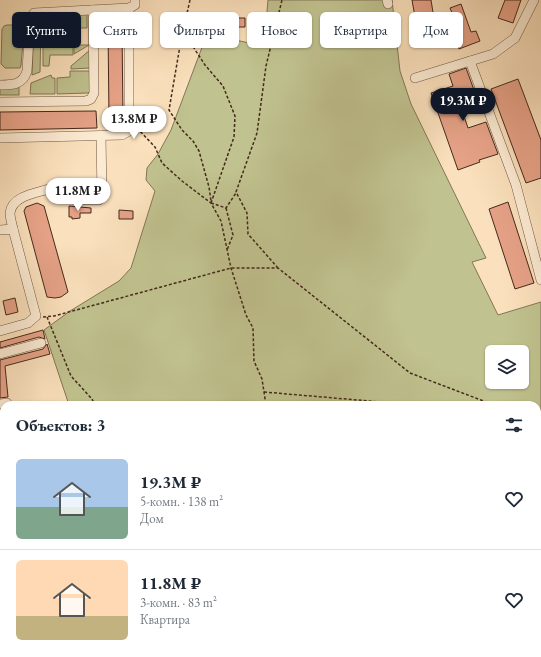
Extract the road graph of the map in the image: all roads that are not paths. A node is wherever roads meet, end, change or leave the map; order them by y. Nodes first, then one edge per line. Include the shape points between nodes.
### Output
1 (135, 0) edge
2 (534, 0) edge
3 (129, 8) junction
4 (93, 10) junction
5 (470, 61) junction
6 (415, 78) dead end
7 (0, 85) edge
8 (0, 102) edge
9 (101, 136) junction
10 (0, 138) edge
11 (52, 188) dead end
12 (75, 200) dead end
13 (13, 229) junction
14 (0, 230) edge
15 (541, 280) edge
16 (0, 331) edge
17 (41, 343) dead end
18 (0, 354) edge

1 - 3 street via 135,5
2 - 5 street via 515,38 493,54
3 - 4 street
3 - 9 street via 129,131 122,135
4 - 7 street via 41,12 32,15 25,77 16,84
4 - 8 street via 94,93 91,99
5 - 6 street
5 - 15 street via 516,185
9 - 10 street
9 - 12 street via 102,196 99,200
11 - 13 street via 20,198 12,204 10,214
13 - 14 street
13 - 16 street via 36,316 28,323
17 - 18 street

